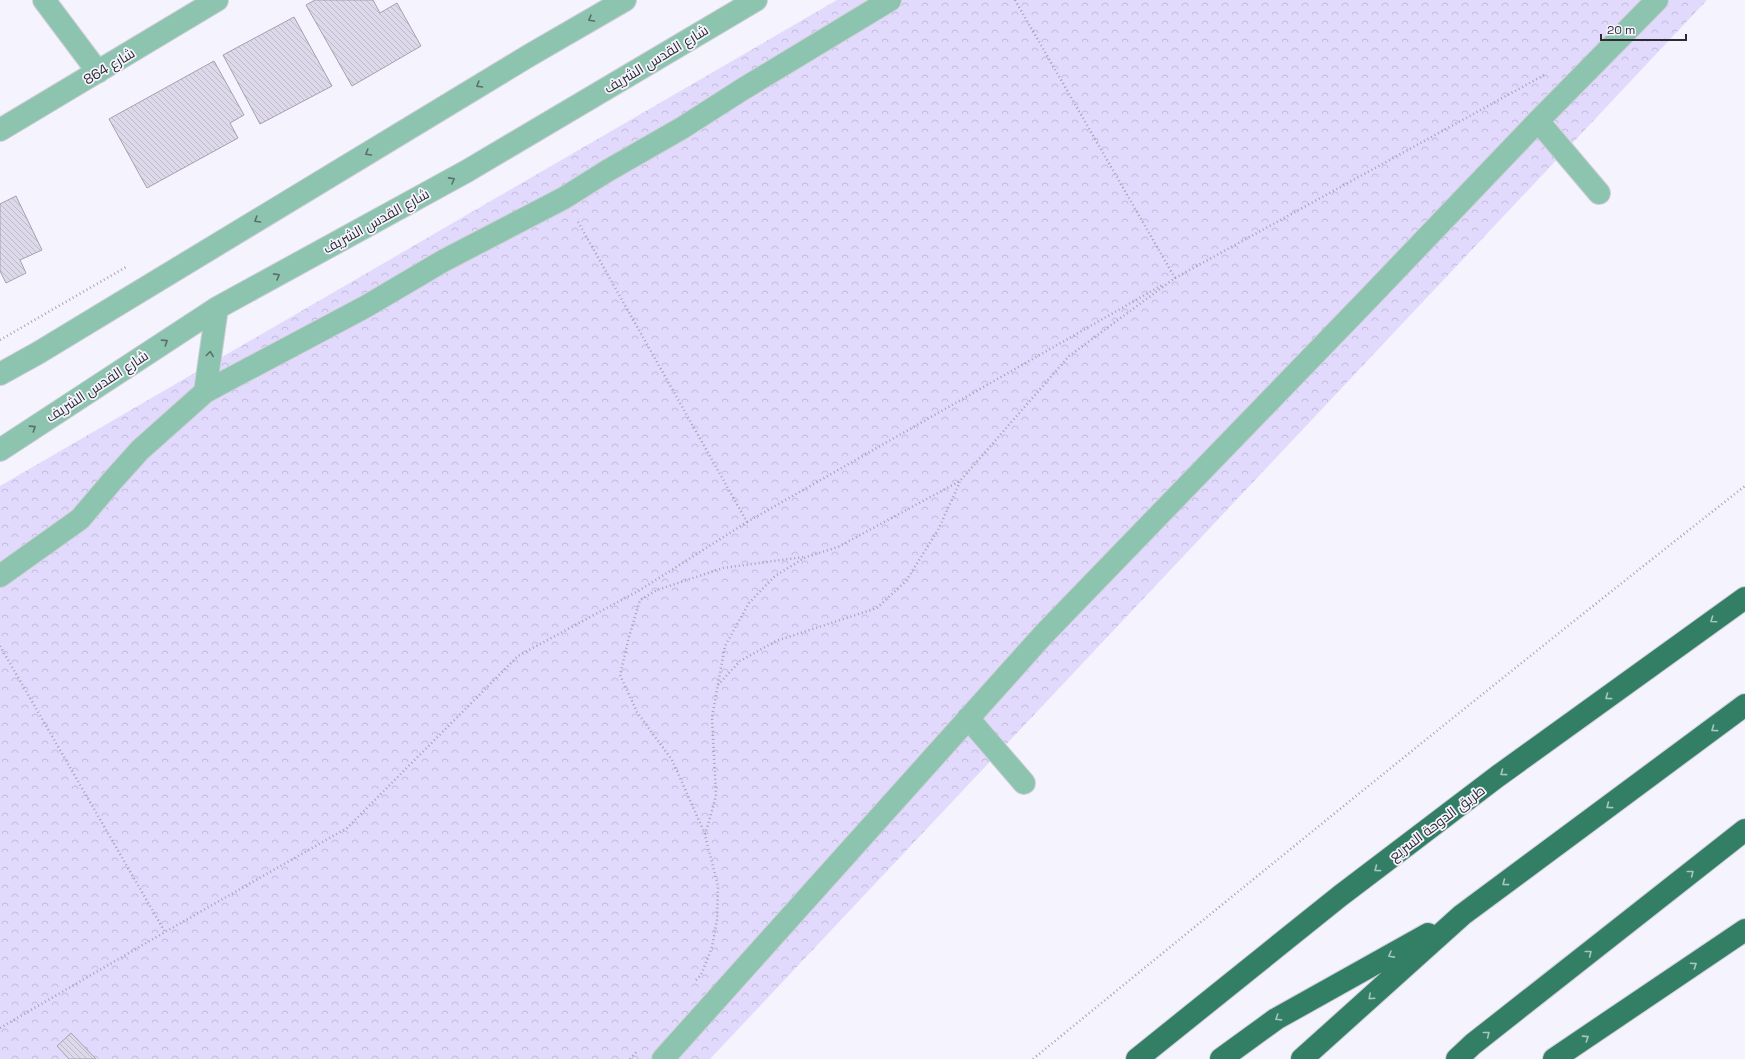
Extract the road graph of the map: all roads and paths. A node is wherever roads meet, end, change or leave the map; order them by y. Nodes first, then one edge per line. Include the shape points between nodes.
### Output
1 (44, 0) edge
2 (217, 0) edge
3 (625, 0) edge
4 (756, 0) edge
5 (890, 0) edge
6 (1015, 0) edge
7 (1657, 0) edge
8 (98, 72) junction
9 (1548, 73) dead end
10 (1538, 121) junction
11 (0, 130) edge
12 (1599, 193) dead end
13 (564, 198) junction
14 (1175, 278) junction
15 (217, 308) junction
16 (0, 374) edge
17 (205, 392) junction
18 (0, 450) edge
19 (960, 481) junction
20 (1745, 486) edge
21 (747, 522) junction
22 (806, 557) junction
23 (0, 576) edge
24 (1745, 598) edge
25 (0, 646) edge
26 (718, 685) junction
27 (1745, 706) edge
28 (968, 718) junction
29 (1024, 783) dead end
30 (1745, 830) edge
31 (705, 835) junction
32 (1462, 915) junction
33 (1745, 930) edge
34 (165, 932) junction
35 (696, 981) dead end
36 (0, 1028) edge
37 (640, 1047) dead end
38 (1144, 1053) edge
39 (630, 1059) edge
40 (663, 1059) edge
41 (1033, 1059) edge
42 (1126, 1059) edge
43 (1221, 1059) edge
44 (1302, 1059) edge
45 (1457, 1059) edge
46 (1554, 1059) edge

1 - 8 street
2 - 8 street, شارع 864
3 -> 16 street
15 -> 4 street, شارع القدس الشريف via 467,171
5 - 13 street
6 - 14 path
7 - 10 street
8 - 11 street, شارع 864
9 - 14 path
10 - 12 street
10 - 28 street via 1044,634
13 - 17 street
13 - 21 path
14 - 19 path via 1069,356
14 - 21 path
17 -> 15 street
18 -> 15 street, شارع القدس الشريف
17 - 23 street via 140,450 80,519
19 - 22 path via 838,547
19 - 26 path via 938,530 906,581 878,608 776,641 740,661
20 - 41 path via 1602,598
21 - 34 path via 640,590 518,656 347,828
22 - 26 path via 776,576 749,603 725,646
22 - 31 path via 723,568 657,590 640,600 620,675 637,712 672,760
24 -> 38 highway, طريق الدوحة السريع via 1498,776 1340,896
25 - 34 path
26 - 31 path via 712,717 716,796
27 -> 32 highway
28 - 29 street
28 - 40 street
45 -> 30 highway
31 - 35 path via 718,886 717,920 712,947
32 -> 43 highway via 1276,1019
32 -> 44 highway
46 -> 33 highway
34 - 36 path
37 - 39 path
38 - 42 highway, طريق الدوحة السريع

